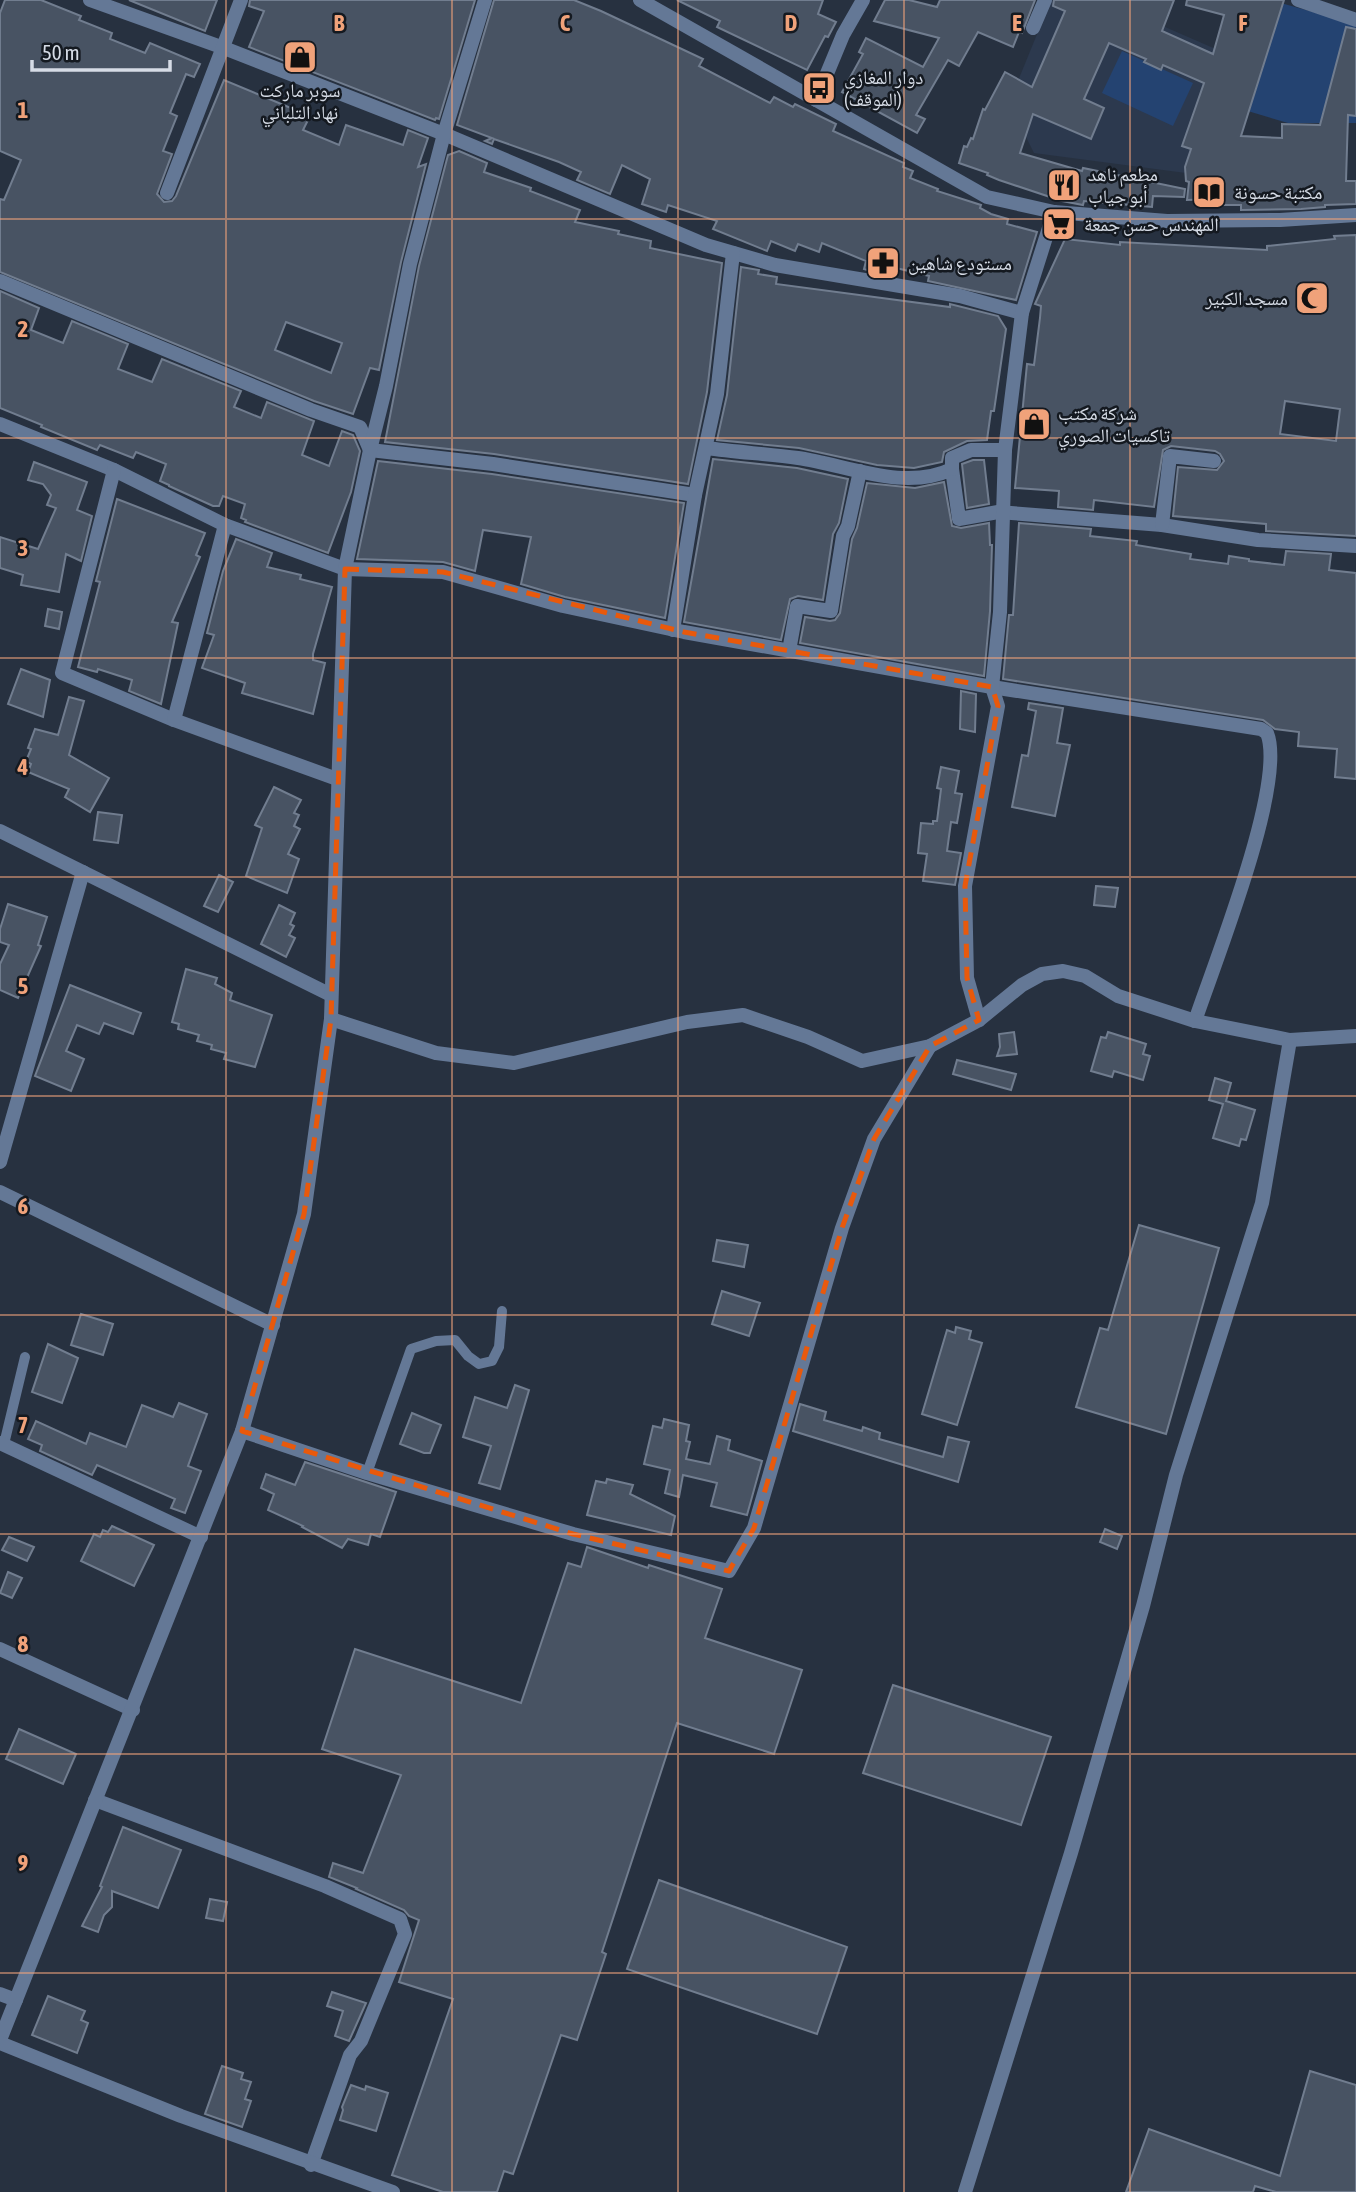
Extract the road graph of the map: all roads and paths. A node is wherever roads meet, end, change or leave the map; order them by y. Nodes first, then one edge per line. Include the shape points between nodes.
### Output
1 (90, 0) edge
2 (242, 0) edge
3 (485, 0) edge
4 (640, 0) edge
5 (863, 0) edge
6 (1045, 0) edge
7 (1298, 0) edge
8 (1356, 20) edge
9 (1032, 29) dead end
10 (224, 48) junction
11 (816, 100) junction
12 (444, 134) junction
13 (167, 193) dead end
14 (1054, 212) junction
15 (1356, 215) edge
16 (733, 253) junction
17 (0, 281) edge
18 (1022, 313) junction
19 (0, 424) edge
20 (706, 448) junction
21 (370, 450) junction
22 (1006, 450) junction
23 (1214, 461) dead end
24 (952, 469) junction
25 (114, 470) junction
26 (860, 471) junction
27 (695, 495) junction
28 (1004, 513) junction
29 (1162, 525) junction
30 (225, 526) junction
31 (1356, 546) edge
32 (345, 569) junction
33 (673, 630) junction
34 (789, 651) junction
35 (992, 687) junction
36 (174, 720) junction
37 (337, 779) junction
38 (0, 831) edge
39 (83, 872) junction
40 (331, 995) junction
41 (331, 1020) junction
42 (979, 1020) junction
43 (1195, 1021) junction
44 (1356, 1036) edge
45 (1290, 1040) junction
46 (930, 1046) junction
47 (0, 1162) edge
48 (0, 1192) edge
49 (502, 1311) dead end
50 (274, 1325) junction
51 (25, 1357) dead end
52 (243, 1430) junction
53 (2, 1444) edge
54 (367, 1473) junction
55 (201, 1537) junction
56 (0, 1649) edge
57 (133, 1710) junction
58 (95, 1800) junction
59 (0, 1994) edge
60 (16, 2000) junction
61 (0, 2042) edge
62 (312, 2165) junction
63 (393, 2192) edge
64 (965, 2192) edge

1 - 10 street
2 - 10 street
3 - 12 street
4 - 11 street
5 - 11 street
6 - 9 street
7 - 8 street
10 - 12 street
10 - 13 street
11 - 14 street via 987,197
12 - 16 street
12 - 21 street
14 - 15 street via 1167,221
14 - 18 street
16 - 18 street via 775,265 960,296
16 - 20 street via 722,363
17 - 21 street via 359,427
18 - 22 street
19 - 25 street
20 - 26 street via 800,458
20 - 27 street
21 - 27 street
21 - 32 street
22 - 24 street via 971,450 952,458
22 - 28 street
23 - 29 street via 1170,456
24 - 26 street via 909,478
24 - 28 street via 959,519
25 - 30 street
25 - 36 street via 62,673
26 - 34 street via 831,611 797,606
27 - 33 street
28 - 29 street
28 - 35 street
29 - 31 street via 1258,541
30 - 32 street
30 - 36 street
32 - 33 street via 443,572 563,606
32 - 37 street
33 - 34 street
34 - 35 street
35 - 42 street via 998,706 965,886 967,978
35 - 43 street via 1267,733 1270,764 1263,813
36 - 37 street
37 - 40 street
38 - 39 street
39 - 40 street
39 - 47 street
40 - 41 street
41 - 46 street via 436,1053 514,1063 687,1022 743,1015 862,1061
41 - 50 street via 304,1214
42 - 43 street via 1023,985 1042,974 1063,971 1086,976 1118,996
42 - 46 street
43 - 45 street
44 - 45 street
45 - 64 street via 1262,1203 1180,1462 1072,1853
46 - 54 street via 874,1139 842,1228 754,1528 729,1571 573,1534
48 - 50 street
49 - 54 lane via 499,1347 492,1361 480,1364 455,1339 411,1349
50 - 52 street
51 - 53 lane
52 - 54 street
52 - 55 street
53 - 55 street
55 - 57 street
56 - 57 street
57 - 58 street
58 - 60 street
58 - 62 street via 400,1919 405,1934 361,2041 350,2055
59 - 60 street
60 - 61 street
61 - 62 street
62 - 63 street

